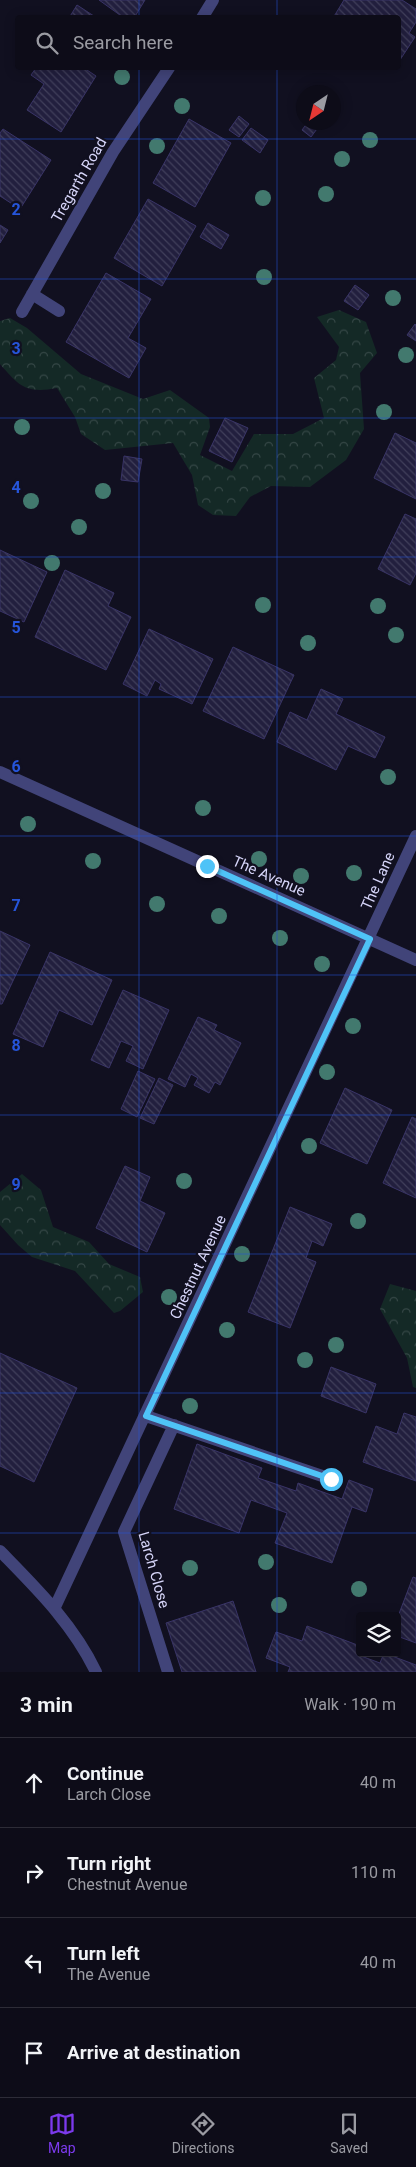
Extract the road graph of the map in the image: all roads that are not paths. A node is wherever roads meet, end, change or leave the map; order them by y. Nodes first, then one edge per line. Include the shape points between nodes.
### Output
1 (213, 0) edge
2 (204, 15) edge
3 (168, 70) edge
4 (32, 294) junction
5 (60, 311) dead end
6 (22, 312) dead end
7 (0, 772) edge
8 (416, 836) edge
9 (370, 939) junction
10 (416, 960) edge
11 (146, 1416) junction
12 (174, 1425) junction
13 (331, 1479) dead end
14 (0, 1551) edge
15 (55, 1607) junction
16 (96, 1672) edge
17 (168, 1672) edge

1 - 2 street
3 - 4 street, Tregarth Road via 113,152
4 - 5 street
4 - 6 street, Tregarth Road
7 - 9 street, The Avenue
8 - 9 street, The Lane
9 - 10 street, The Avenue
9 - 11 street, Chestnut Avenue
11 - 12 street
11 - 15 street, Chestnut Avenue
12 - 13 street
12 - 17 street, Larch Close via 124,1532
14 - 15 street
15 - 16 street via 84,1646

